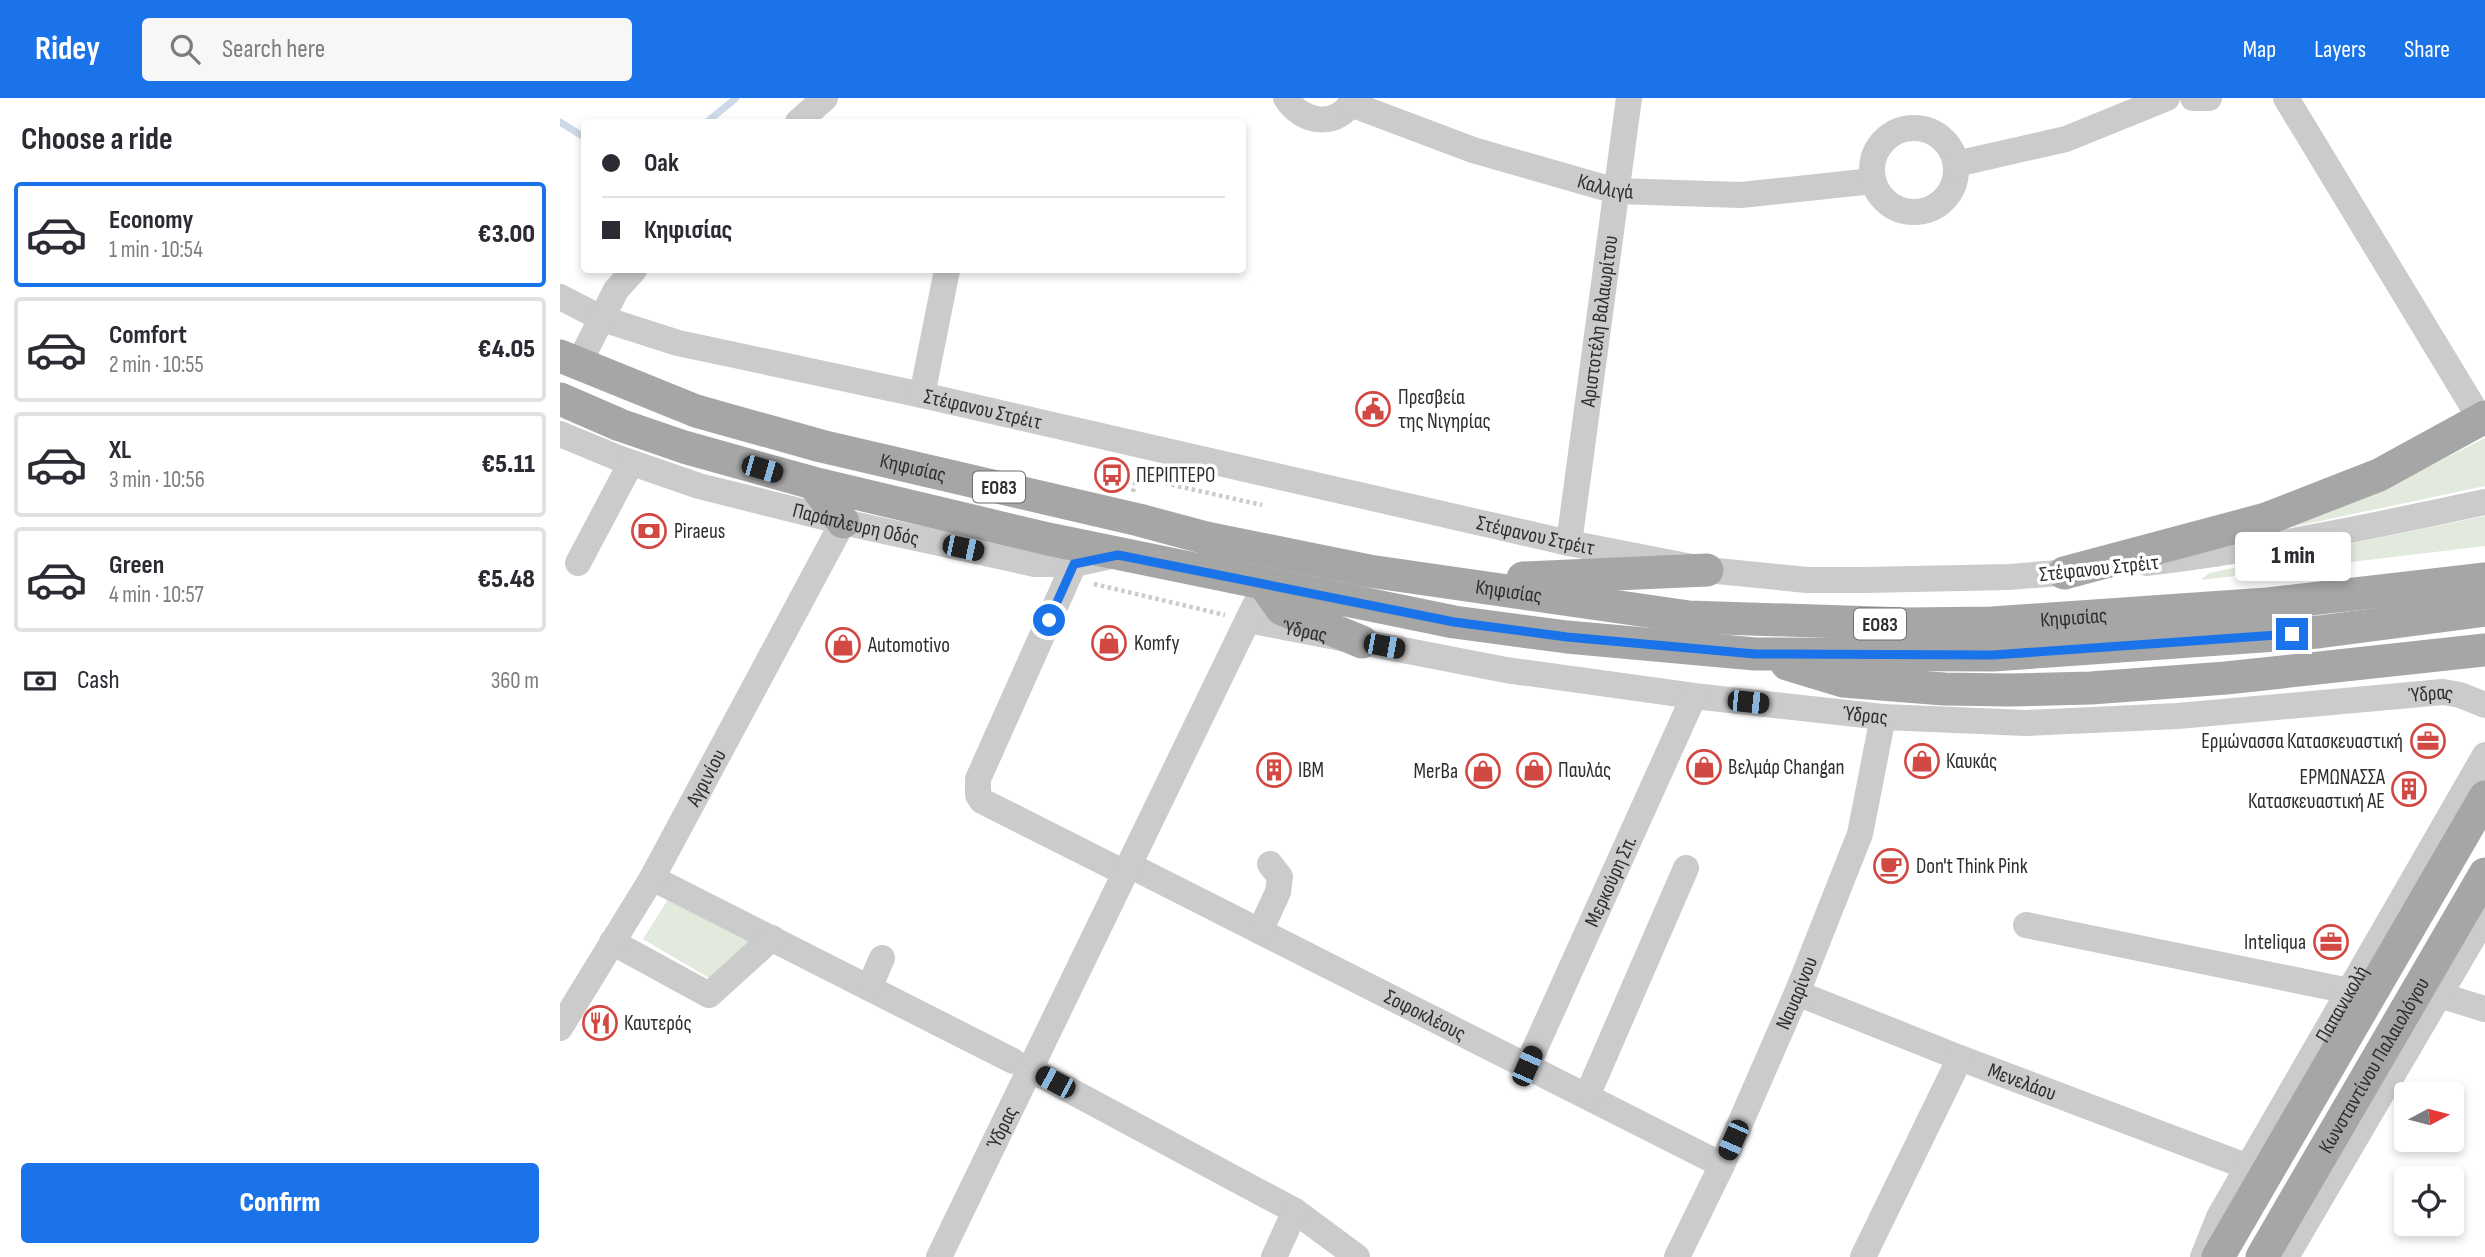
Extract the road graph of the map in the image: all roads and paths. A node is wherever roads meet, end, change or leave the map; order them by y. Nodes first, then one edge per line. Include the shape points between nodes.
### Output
1 (825, 98) edge
2 (1286, 98) edge
3 (1629, 98) edge
4 (2167, 98) edge
5 (2193, 98) edge
6 (2209, 98) edge
7 (2286, 98) edge
8 (1352, 101) edge
9 (801, 119) edge
10 (1956, 164) junction
11 (1872, 181) junction
12 (1616, 191) junction
13 (631, 273) edge
14 (946, 273) edge
15 (560, 297) edge
16 (603, 319) junction
17 (569, 360) edge
18 (922, 395) junction
19 (560, 399) edge
20 (2483, 419) edge
21 (560, 434) edge
22 (1145, 446) junction
23 (631, 463) junction
24 (1269, 474) junction
25 (1137, 477) junction
26 (813, 483) junction
27 (2485, 502) edge
28 (1262, 505) junction
29 (1126, 517) junction
30 (843, 522) junction
31 (1569, 543) junction
32 (1253, 548) junction
33 (1118, 555) junction
34 (578, 563) dead end
35 (1074, 564) junction
36 (1707, 570) junction
37 (2064, 573) junction
38 (2485, 579) edge
39 (1447, 582) junction
40 (1264, 584) junction
41 (2485, 610) edge
42 (1248, 620) junction
43 (1362, 642) junction
44 (2484, 651) edge
45 (1755, 654) junction
46 (1694, 696) junction
47 (2485, 705) edge
48 (1883, 717) junction
49 (2485, 755) edge
50 (2485, 797) edge
51 (1270, 864) dead end
52 (1686, 868) dead end
53 (1127, 869) junction
54 (2485, 874) edge
55 (652, 878) junction
56 (2485, 917) edge
57 (2026, 925) dead end
58 (1260, 931) junction
59 (772, 938) junction
60 (612, 942) junction
61 (882, 958) dead end
62 (869, 988) junction
63 (2349, 991) junction
64 (1797, 993) junction
65 (2439, 995) junction
66 (2485, 1009) edge
67 (560, 1028) edge
68 (1960, 1058) junction
69 (1022, 1065) junction
70 (1527, 1066) junction
71 (1587, 1097) junction
72 (1722, 1165) junction
73 (2248, 1167) junction
74 (1295, 1211) junction
75 (939, 1257) edge
76 (1273, 1257) edge
77 (1357, 1257) edge
78 (1678, 1257) edge
79 (1863, 1257) edge
80 (2203, 1257) edge
81 (2218, 1257) edge
82 (2262, 1257) edge
83 (2286, 1257) edge

1 - 9 street
2 - 8 street, Καλλιγά via 1297,112 1318,120 1342,113
3 - 12 street, Αριστοτέλη Βαλαωρίτου
4 - 10 street via 2066,139
5 - 6 street
7 - 20 street
8 - 12 street, Καλλιγά via 1473,150
10 - 11 street via 1949,195 1932,209 1918,212 1891,206
10 - 11 street via 1942,137 1930,130 1906,128 1878,147 1871,166
11 - 12 street, Καλλιγά via 1741,195
12 - 31 street, Αριστοτέλη Βαλαωρίτου
13 - 16 street via 616,290
14 - 18 street
15 - 16 street, Στέφανου Στρέιτ
16 - 17 street
16 - 18 street, Στέφανου Στρέιτ via 678,343
17 - 29 main road, Κηφισίας / ΕΟ83 via 696,411 821,446
18 - 22 street, Στέφανου Στρέιτ
19 - 26 main road, Κηφισίας / ΕΟ83 via 684,447
20 - 37 main road via 2379,475 2266,519
21 - 23 street, Παράπλευρη Οδός
22 - 24 street, Στέφανου Στρέιτ
22 - 25 path
23 - 30 street, Παράπλευρη Οδός via 699,486
23 - 34 street
24 - 28 path
24 - 31 street, Στέφανου Στρέιτ
25 - 28 path
25 - 29 path
26 - 30 main road
26 - 33 main road, Κηφισίας / ΕΟ83
27 - 37 street, Στέφανου Στρέιτ via 2207,556
28 - 32 path
29 - 32 main road, Κηφισίας / ΕΟ83
30 - 35 street, Παράπλευρη Οδός via 1035,564
30 - 55 street, Αγρινίου
31 - 36 street, Στέφανου Στρέιτ
32 - 39 main road, Κηφισίας / ΕΟ83
33 - 35 street, Παράπλευρη Οδός
33 - 40 main road, Κηφισίας / ΕΟ83
35 - 42 path via 1097,586
35 - 53 street, Σοφοκλέους via 977,788 982,801
36 - 37 street, Στέφανου Στρέιτ via 1864,580
36 - 39 main road
38 - 39 main road, Κηφισίας / ΕΟ83 via 2085,618 1894,624 1689,617
40 - 42 street, Ύδρας
40 - 43 main road via 1282,609
40 - 45 main road, Κηφισίας / ΕΟ83 via 1454,622
41 - 45 main road, Κηφισίας / ΕΟ83 via 2318,632 1993,655
42 - 43 street, Ύδρας
42 - 53 street, Ύδρας
43 - 46 street, Ύδρας via 1506,670
44 - 45 main road via 2226,678 2009,690 1843,681
46 - 48 street, Ύδρας
46 - 70 street, Μερκούρη Σπ.
47 - 48 street, Ύδρας via 2443,692 2178,716 2053,722
48 - 64 street, Ναυαρίνου via 1860,834
49 - 63 street, Παπανικολή
50 - 81 main road, Παπανικολή
51 - 58 street via 1280,877 1278,892
52 - 71 street
53 - 58 street, Σοφοκλέους
53 - 69 street, Ύδρας
54 - 82 main road, Κωνσταντίνου Παλαιολόγου
55 - 59 street
55 - 60 street, Αγρινίου
56 - 65 street, Κωνσταντίνου Παλαιολόγου
57 - 63 street
58 - 70 street, Σοφοκλέους
59 - 60 street via 709,995
59 - 62 street
60 - 67 street, Αγρινίου
61 - 62 street
62 - 69 street
63 - 73 street, Παπανικολή
64 - 68 street, Μενελάου
64 - 72 street, Ναυαρίνου
65 - 66 street
65 - 83 street, Κωνσταντίνου Παλαιολόγου
68 - 73 street, Μενελάου
68 - 79 street
69 - 74 street
69 - 75 street, Ύδρας
70 - 71 street, Σοφοκλέους
71 - 72 street, Σοφοκλέους
72 - 78 street, Ναυαρίνου
73 - 80 street, Παπανικολή
74 - 76 street
74 - 77 street

